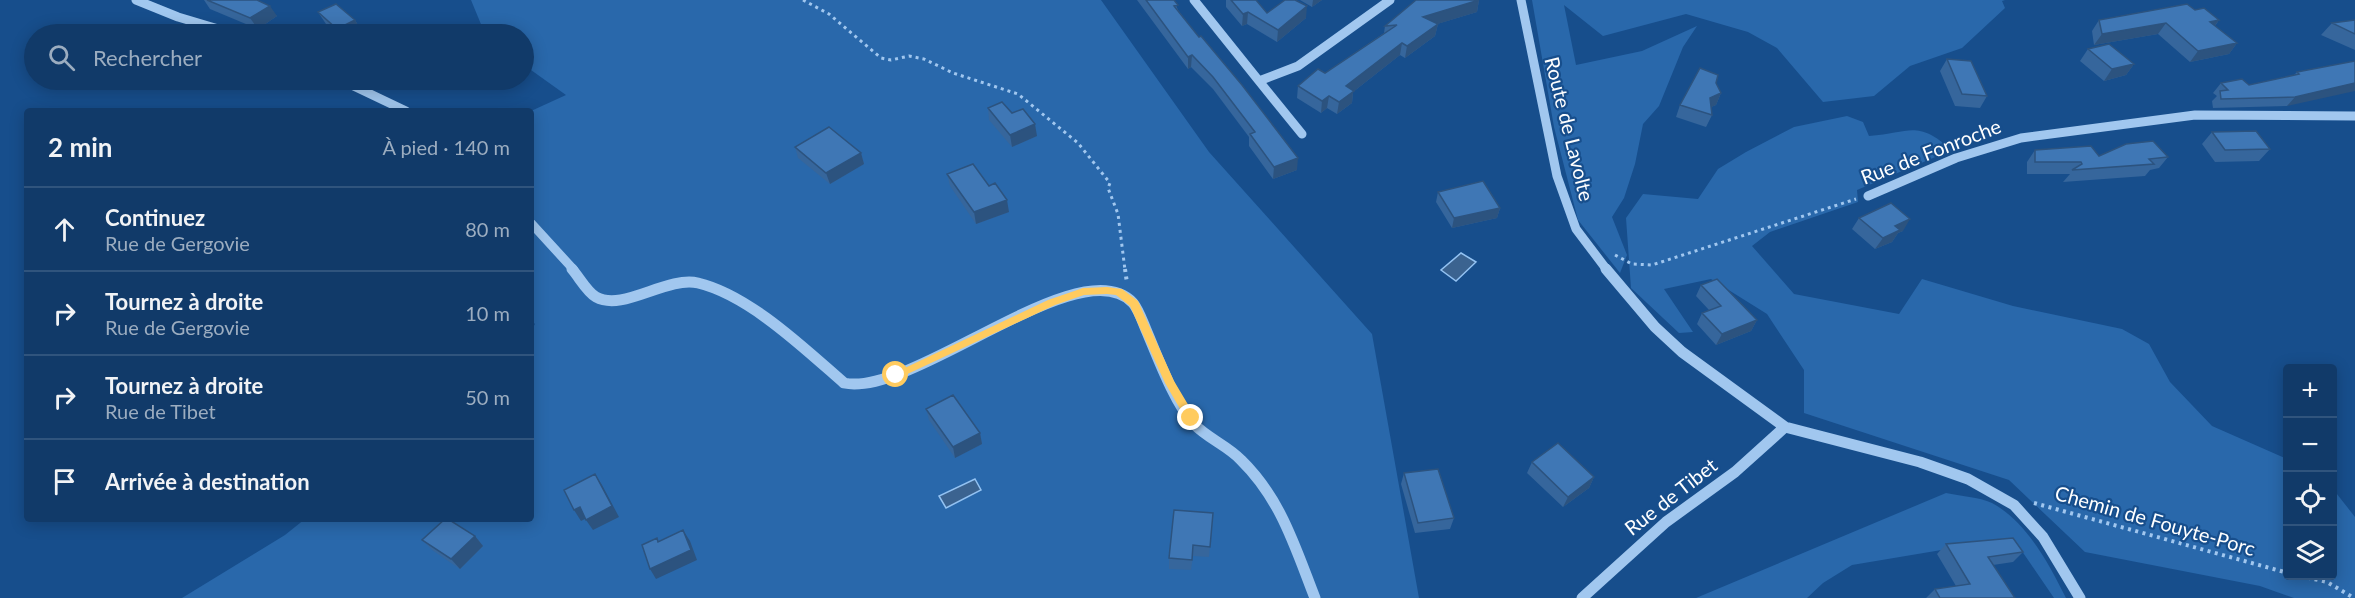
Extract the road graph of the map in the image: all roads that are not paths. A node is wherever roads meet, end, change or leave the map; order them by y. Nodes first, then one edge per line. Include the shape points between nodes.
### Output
1 (136, 0) edge
2 (1194, 0) edge
3 (1390, 0) edge
4 (1521, 0) edge
5 (201, 24) edge
6 (1259, 81) junction
7 (362, 90) edge
8 (400, 108) edge
9 (2355, 116) edge
10 (1302, 134) dead end
11 (1868, 196) road end
12 (534, 226) edge
13 (1785, 427) junction
14 (1315, 598) edge
15 (1582, 598) edge
16 (2080, 598) edge

1 - 5 street
2 - 6 street
3 - 6 street via 1298,66
4 - 13 street, Route de Lavolte via 1557,176 1576,229 1655,327 1682,352
6 - 10 street
7 - 8 street
9 - 11 street, Rue de Fonroche via 2195,115 2066,131 1989,146
12 - 14 street via 595,297 619,300 681,282 702,283 766,319 851,385 866,386 886,379 1015,317 1083,291 1118,292 1134,304 1170,383 1194,424 1240,458 1269,490
13 - 15 street, Rue de Tibet via 1735,472 1666,522
13 - 16 street via 1920,462 1968,479 2014,505 2043,537

